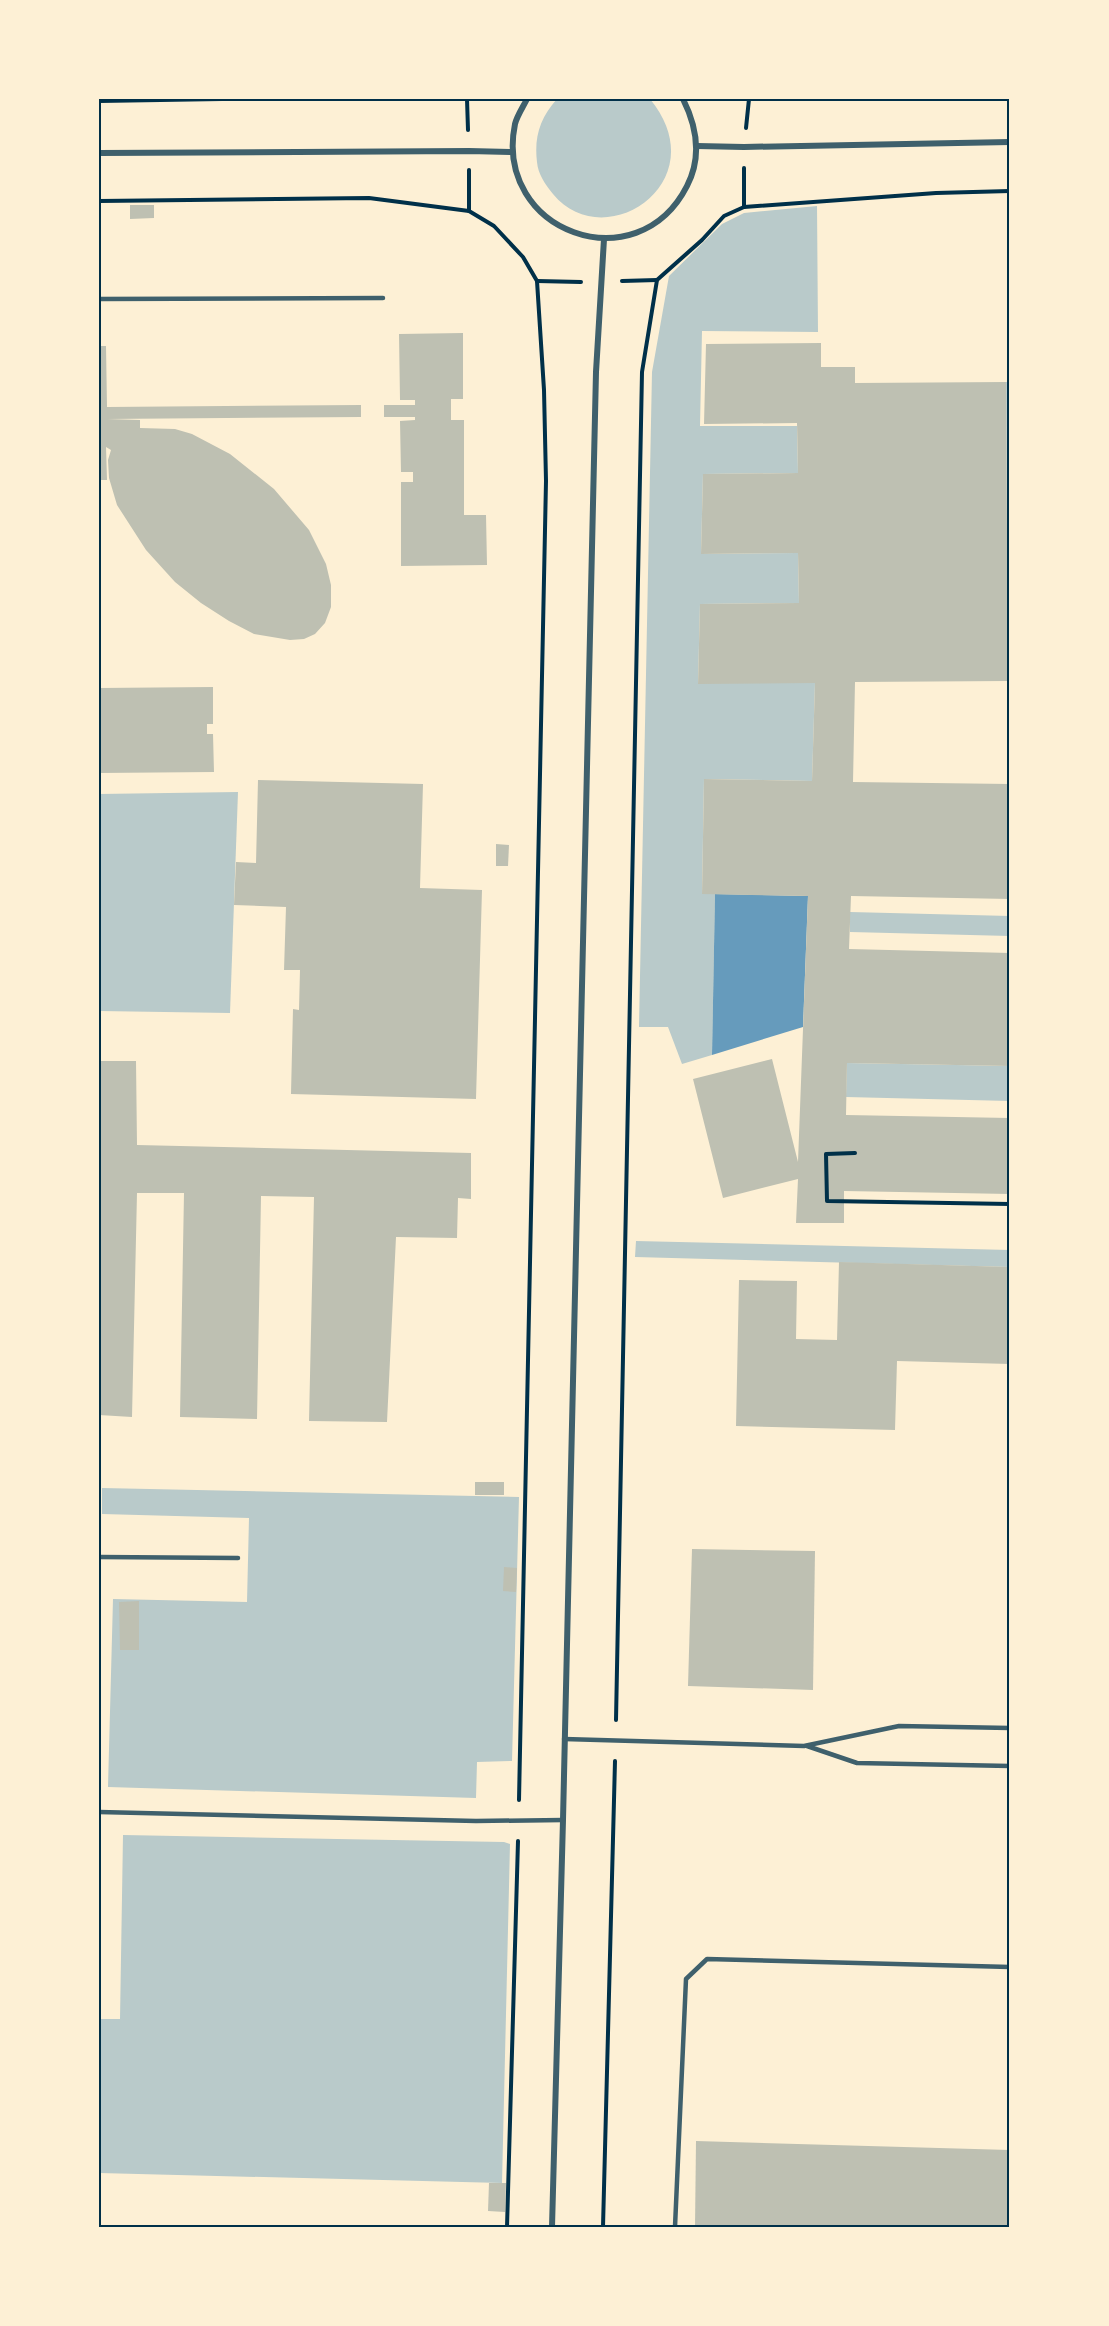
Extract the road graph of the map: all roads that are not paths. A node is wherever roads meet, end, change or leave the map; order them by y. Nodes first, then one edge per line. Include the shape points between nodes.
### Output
1 (527, 99) edge
2 (683, 99) edge
3 (1010, 142) edge
4 (697, 146) junction
5 (512, 152) junction
6 (99, 153) edge
7 (604, 239) junction
8 (383, 298) dead end
9 (99, 299) edge
10 (99, 1557) edge
11 (238, 1558) dead end
12 (1010, 1728) edge
13 (564, 1739) junction
14 (804, 1746) junction
15 (1010, 1766) edge
16 (99, 1812) edge
17 (563, 1820) junction
18 (1010, 1967) edge
19 (552, 2227) edge
20 (675, 2227) edge

1 - 5 street via 516,122
2 - 4 street via 693,118
3 - 4 street
4 - 7 street via 693,175 679,201 658,222 631,235
5 - 6 street
5 - 7 street via 518,179 531,203 550,222 575,234
7 - 13 street via 596,372
8 - 9 lane
10 - 11 lane
12 - 14 lane via 899,1726
13 - 14 lane
13 - 17 street
14 - 15 lane via 857,1763
16 - 17 lane
17 - 19 street
18 - 20 lane via 707,1959 686,1979

